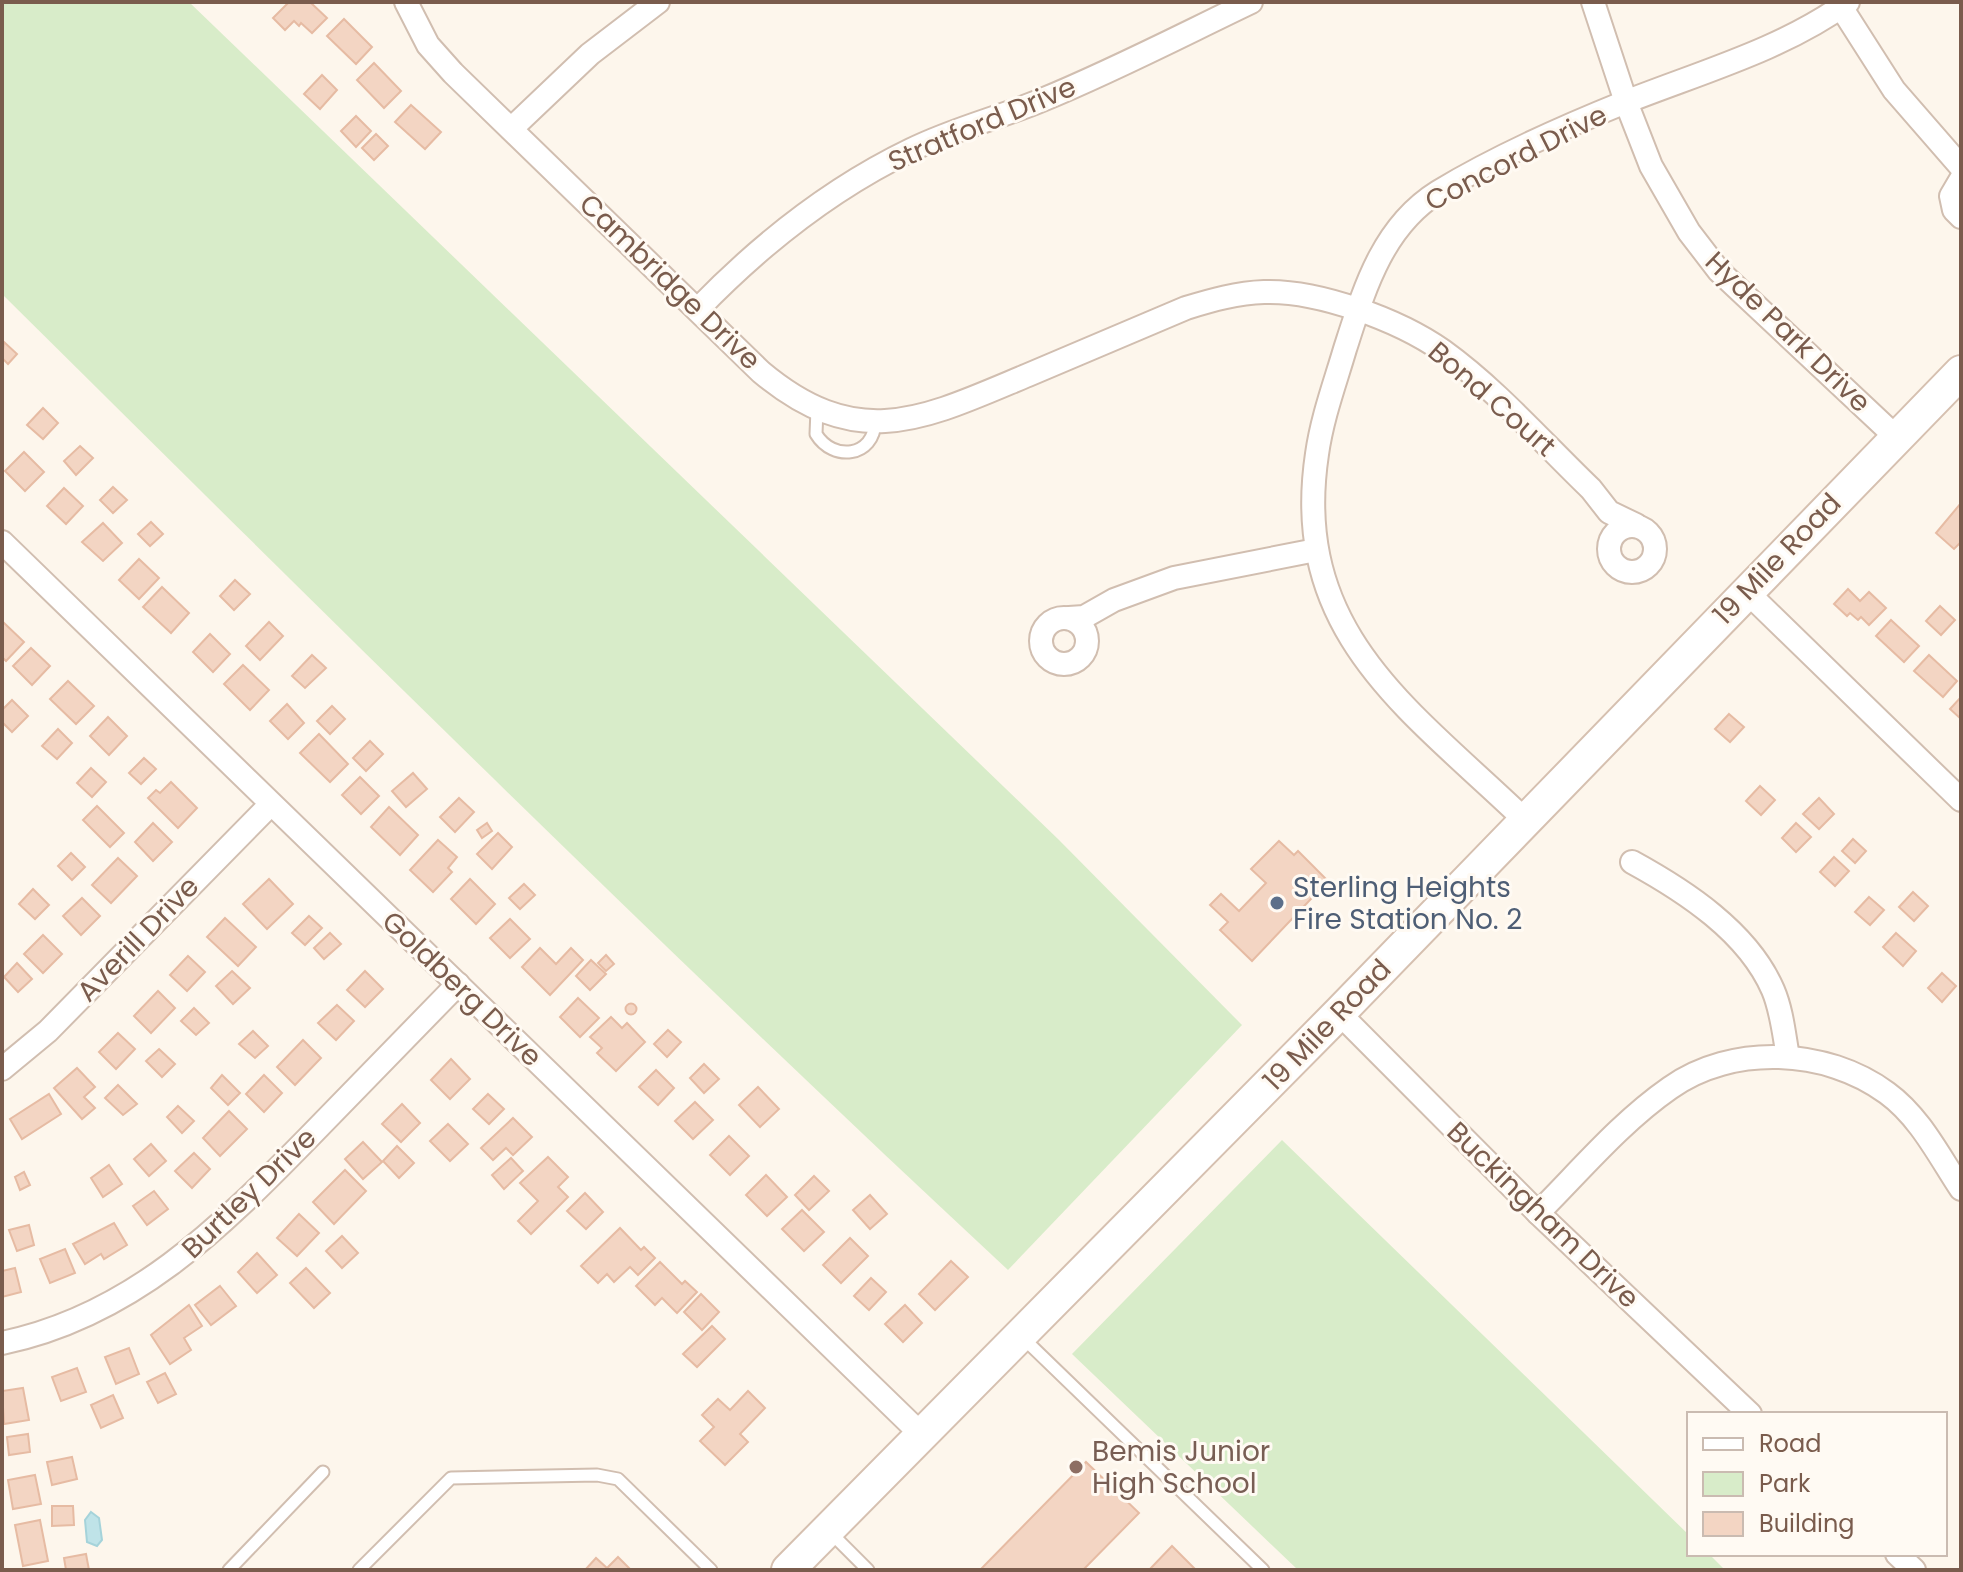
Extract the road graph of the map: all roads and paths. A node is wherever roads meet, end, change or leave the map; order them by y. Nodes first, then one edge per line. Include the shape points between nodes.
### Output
1 (406, 2) edge
2 (658, 2) edge
3 (1251, 2) edge
4 (1593, 2) edge
5 (1845, 5) edge
6 (1626, 102) junction
7 (511, 129) junction
8 (1957, 174) edge
9 (1961, 217) edge
10 (698, 309) junction
11 (1357, 311) junction
12 (1961, 372) edge
13 (817, 409) junction
14 (875, 422) junction
15 (1896, 437) junction
16 (1609, 512) junction
17 (1636, 525) junction
18 (1610, 540) junction
19 (2, 542) edge
20 (1316, 550) junction
21 (1747, 592) junction
22 (1097, 611) junction
23 (1069, 618) junction
24 (1088, 640) junction
25 (1961, 800) edge
26 (271, 804) junction
27 (1526, 821) junction
28 (1632, 862) dead end
29 (458, 984) junction
30 (1339, 1013) junction
31 (1788, 1057) junction
32 (2, 1069) edge
33 (1961, 1189) edge
34 (1538, 1213) junction
35 (1021, 1335) junction
36 (2, 1343) edge
37 (1748, 1412) edge
38 (922, 1435) junction
39 (323, 1472) dead end
40 (828, 1529) junction
41 (1899, 1556) edge
42 (229, 1570) edge
43 (359, 1570) edge
44 (711, 1570) edge
45 (788, 1570) edge
46 (868, 1570) edge
47 (1263, 1570) edge
48 (1914, 1570) edge

1 - 7 street, Cambridge Drive via 428,45
2 - 7 street via 590,54
3 - 10 street, Stratford Drive via 1093,78 914,148 867,173 768,243
4 - 6 street, Hyde Park Drive
5 - 6 street, Concord Drive via 1750,54
5 - 8 street via 1894,90
6 - 11 street, Concord Drive via 1462,179 1413,211 1381,255
6 - 15 street, Hyde Park Drive via 1668,200 1719,271
7 - 10 street, Cambridge Drive
8 - 9 street via 1951,203
10 - 13 street, Cambridge Drive via 761,372
11 - 14 street, Cambridge Drive via 1299,295 1227,296 923,416
11 - 16 street, Bond Court via 1416,335 1463,367
11 - 20 street, Concord Drive via 1317,451 1312,496
12 - 15 street, 19 Mile Road
13 - 14 street, Cambridge Drive
13 - 14 lane via 816,434 830,451 850,453 868,441
15 - 21 street, 19 Mile Road
16 - 17 street, Bond Court
16 - 18 street
17 - 18 street
17 - 18 street via 1650,533 1656,547 1646,568 1631,572 1617,567
19 - 26 street, Goldberg Drive
20 - 22 street via 1174,578
20 - 27 street, Concord Drive via 1331,603 1372,670
21 - 25 street
21 - 27 street, 19 Mile Road
22 - 23 street
22 - 24 street
23 - 24 street via 1082,626
23 - 24 street via 1055,620 1044,630 1041,645 1048,658 1062,665 1078,661
26 - 29 street, Goldberg Drive
26 - 32 street, Averill Drive via 48,1031
27 - 30 street, 19 Mile Road
28 - 31 street via 1698,904 1757,963 1773,990
29 - 36 street, Burtley Drive via 247,1200 165,1272 79,1319
29 - 38 street, Goldberg Drive
30 - 34 street, Buckingham Drive
30 - 35 street, 19 Mile Road
31 - 33 street via 1832,1067 1887,1093 1922,1128
31 - 34 street via 1711,1066 1669,1089
34 - 37 street, Buckingham Drive
35 - 38 street, 19 Mile Road
35 - 47 lane
38 - 40 street, 19 Mile Road
39 - 42 lane
40 - 45 street, 19 Mile Road
40 - 46 lane
41 - 48 street
43 - 44 lane via 451,1478 597,1475 618,1479

